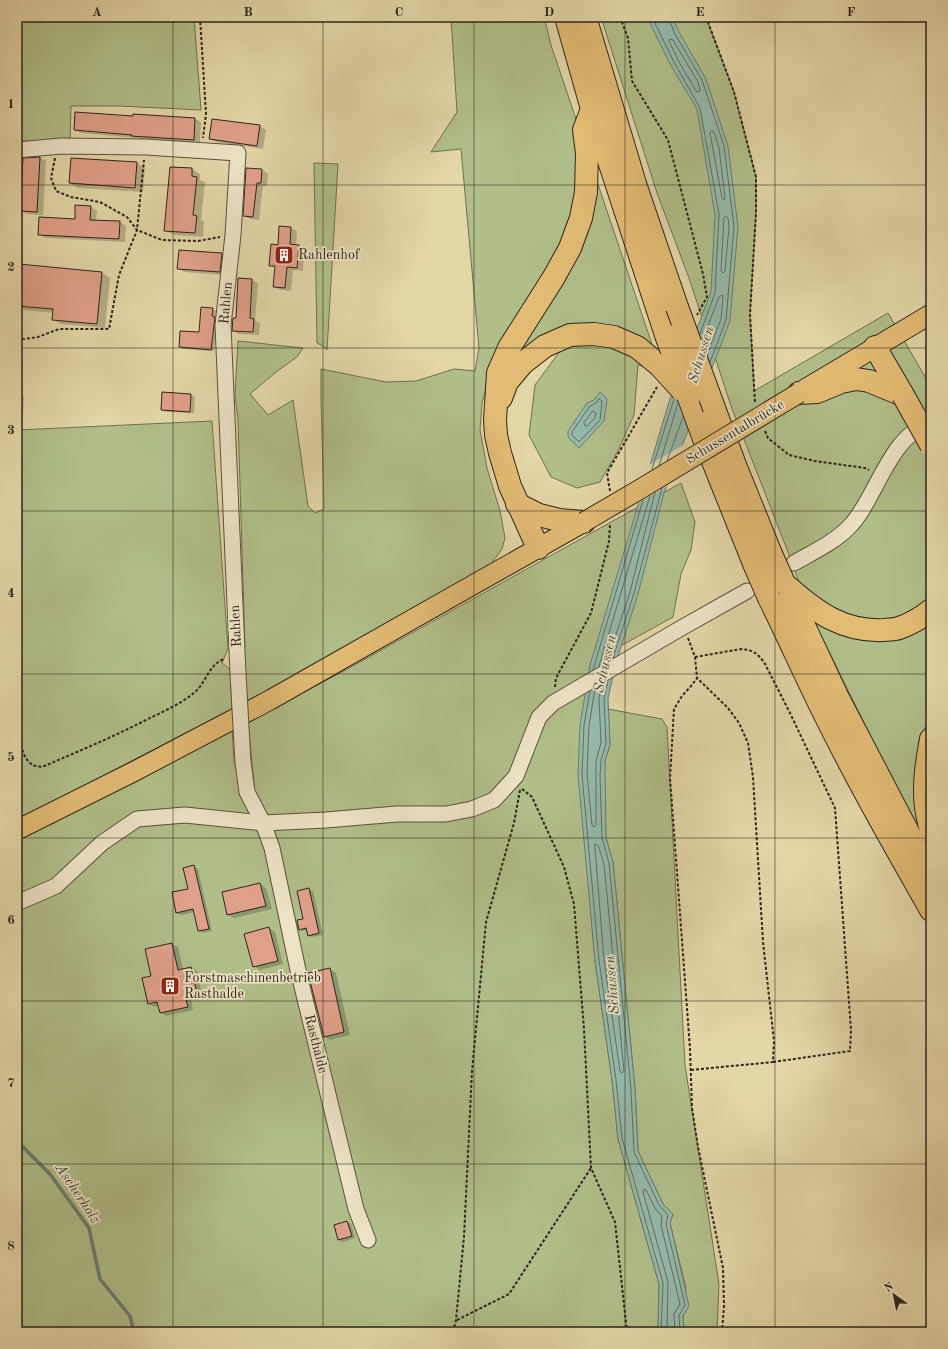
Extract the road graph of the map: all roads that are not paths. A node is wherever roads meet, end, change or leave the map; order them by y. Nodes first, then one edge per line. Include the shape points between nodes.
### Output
1 (566, 17) edge
2 (585, 17) edge
3 (592, 109) junction
4 (17, 150) edge
5 (931, 314) edge
6 (875, 347) junction
7 (799, 393) junction
8 (903, 395) junction
9 (690, 398) junction
10 (496, 408) junction
11 (931, 424) edge
12 (931, 445) edge
13 (517, 504) junction
14 (584, 522) junction
15 (538, 548) junction
16 (763, 560) junction
17 (794, 564) dead end
18 (747, 591) dead end
19 (777, 591) junction
20 (931, 610) edge
21 (931, 739) edge
22 (243, 762) joint
23 (264, 823) junction
24 (17, 830) edge
25 (931, 832) edge
26 (926, 879) edge
27 (17, 903) edge
28 (929, 907) edge
29 (368, 1240) dead end

1 - 3 highway
2 - 16 highway, bridge via 636,187 735,465
3 - 9 highway, bridge via 666,335
3 - 10 highway via 584,130 587,153 586,192 581,218 570,248 554,277 509,348 498,373
4 - 22 street, Rahlen, bridge via 61,146 146,147 238,153 223,325
5 - 6 main road, Schussentalbrücke
6 - 7 main road, Schussentalbrücke
6 - 8 highway
7 - 8 highway via 817,392 841,382 856,380 869,381
7 - 14 main road, Schussentalbrücke, bridge
8 - 12 highway, bridge
9 - 10 highway, bridge via 660,365 637,347 614,337 594,334 570,335 545,346 523,363 508,382
9 - 16 highway via 704,439
10 - 13 highway via 500,453
11 - 17 street via 909,435 900,445 862,511 850,526 836,539
13 - 14 highway via 539,515 558,520
13 - 15 highway
14 - 15 main road, Schussentalbrücke
15 - 24 main road, Schussentalbrücke via 270,700
16 - 19 highway, bridge
18 - 23 street via 553,703 539,717 516,776 494,800 472,810 446,814 397,814
19 - 20 highway via 802,600 846,626 869,630 898,629 918,620
19 - 26 highway via 837,696
21 - 25 highway via 926,807
22 - 23 street, Rasthalde via 246,792
23 - 27 street via 185,815 137,819 102,844 56,886
23 - 29 street, Rasthalde via 356,1209
26 - 28 highway

